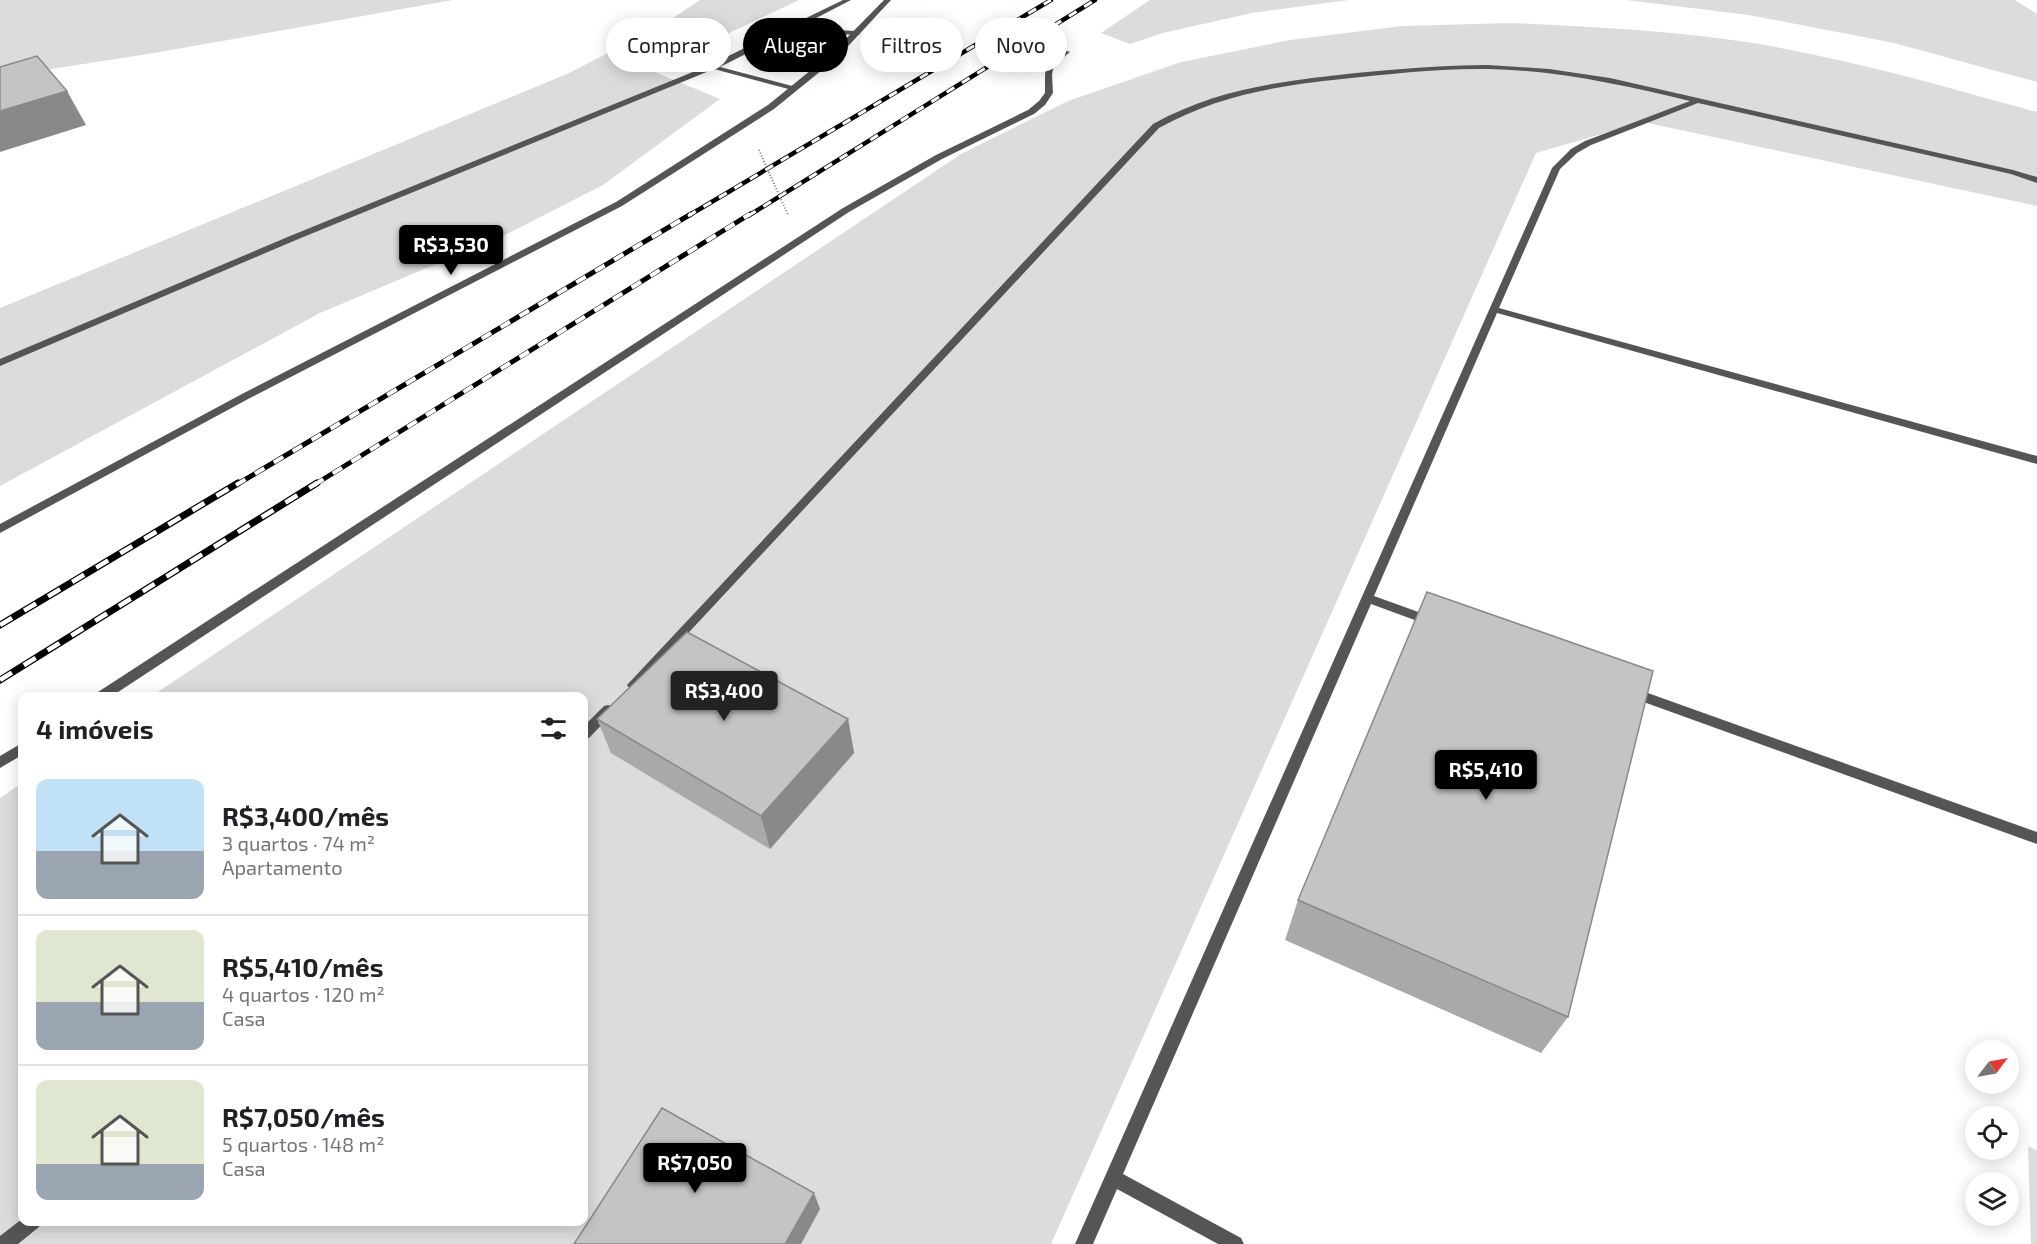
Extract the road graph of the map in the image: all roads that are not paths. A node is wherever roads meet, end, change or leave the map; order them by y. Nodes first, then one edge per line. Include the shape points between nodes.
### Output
1 (848, 0) edge
2 (888, 0) edge
3 (812, 18) edge
4 (848, 33) edge
5 (856, 33) junction
6 (700, 72) edge
7 (730, 72) edge
8 (1048, 72) edge
9 (793, 89) junction
10 (1699, 100) junction
11 (2037, 180) edge
12 (1494, 309) junction
13 (0, 363) edge
14 (2037, 460) edge
15 (0, 529) edge
16 (1367, 598) junction
17 (1445, 626) edge
18 (1613, 686) edge
19 (108, 692) edge
20 (625, 693) edge
21 (617, 701) edge
22 (588, 730) edge
23 (18, 751) edge
24 (0, 763) edge
25 (2037, 838) edge
26 (1113, 1178) junction
27 (27, 1226) edge
28 (4, 1244) edge
29 (1084, 1244) edge
30 (1235, 1244) edge

1 - 3 street
2 - 5 street
4 - 5 street
5 - 9 street
6 - 13 street
7 - 9 street
8 - 19 street via 1049,93 1037,108 915,169 798,240
9 - 15 street via 619,204 246,396
10 - 11 street
10 - 12 street via 1588,143 1564,159 1556,168
10 - 20 street via 1579,75 1460,67 1277,84 1231,93 1172,116 1156,126
12 - 14 street
12 - 16 street
16 - 17 street
16 - 26 street
18 - 25 street
21 - 22 street
23 - 24 street
26 - 29 street
26 - 30 street
27 - 28 street

